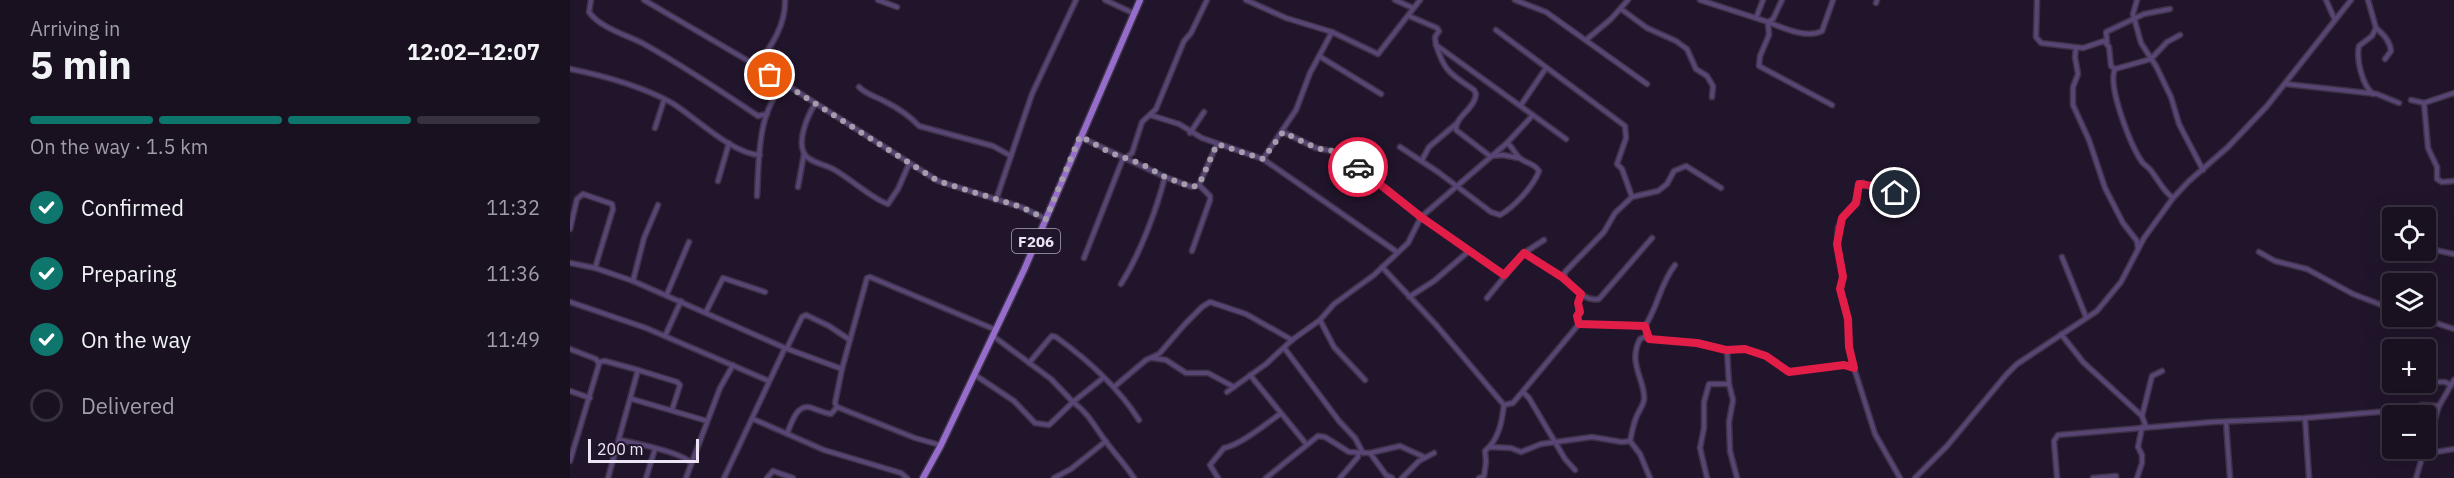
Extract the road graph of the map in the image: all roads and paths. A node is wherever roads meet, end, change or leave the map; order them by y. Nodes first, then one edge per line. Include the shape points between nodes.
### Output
1 (591, 0) edge
2 (644, 0) edge
3 (784, 0) edge
4 (878, 0) edge
5 (1076, 0) edge
6 (1105, 0) edge
7 (1140, 0) edge
8 (1207, 0) edge
9 (1246, 0) edge
10 (1395, 0) edge
11 (1420, 0) edge
12 (1515, 0) edge
13 (1628, 0) edge
14 (1700, 0) edge
15 (1763, 0) edge
16 (1782, 0) edge
17 (1833, 0) edge
18 (2037, 0) edge
19 (2137, 0) edge
20 (2326, 0) edge
21 (2351, 0) edge
22 (2368, 0) edge
23 (1713, 2) edge
24 (897, 7) dead end
25 (1413, 8) junction
26 (1621, 9) junction
27 (2170, 9) dead end
28 (1134, 13) junction
29 (1409, 16) junction
30 (1756, 18) junction
31 (2134, 18) junction
32 (2335, 20) junction
33 (1768, 22) junction
34 (2376, 28) junction
35 (1496, 30) dead end
36 (1332, 32) junction
37 (2180, 35) dead end
38 (1586, 40) junction
39 (2107, 43) junction
40 (1436, 45) junction
41 (2076, 48) junction
42 (1319, 56) junction
43 (2385, 58) dead end
44 (2151, 59) junction
45 (757, 66) junction
46 (1546, 68) junction
47 (570, 69) edge
48 (2115, 69) junction
49 (1647, 84) dead end
50 (2286, 84) junction
51 (784, 85) junction
52 (859, 87) dead end
53 (2454, 93) edge
54 (1382, 94) dead end
55 (2373, 94) junction
56 (1712, 97) dead end
57 (664, 100) junction
58 (2411, 100) dead end
59 (2399, 103) dead end
60 (2424, 103) junction
61 (815, 104) junction
62 (1521, 105) junction
63 (1832, 105) dead end
64 (1204, 112) dead end
65 (767, 114) junction
66 (1533, 114) junction
67 (1150, 115) junction
68 (1456, 123) junction
69 (655, 128) dead end
70 (1283, 132) junction
71 (1191, 133) junction
72 (1080, 136) junction
73 (1566, 139) dead end
74 (729, 143) junction
75 (1507, 143) junction
76 (1217, 144) junction
77 (1400, 147) dead end
78 (804, 153) junction
79 (760, 155) junction
80 (1011, 156) junction
81 (1490, 156) junction
82 (1127, 158) junction
83 (1519, 158) junction
84 (1263, 159) junction
85 (1422, 160) junction
86 (909, 164) junction
87 (2203, 170) junction
88 (1165, 177) junction
89 (718, 181) dead end
90 (2454, 181) edge
91 (1199, 185) junction
92 (798, 187) dead end
93 (1457, 188) junction
94 (1721, 188) dead end
95 (1904, 195) dead end
96 (757, 196) dead end
97 (1632, 197) junction
98 (2173, 198) junction
99 (996, 201) junction
100 (658, 205) dead end
101 (1421, 217) junction
102 (1046, 219) junction
103 (570, 229) edge
104 (1652, 238) dead end
105 (1544, 240) dead end
106 (688, 242) dead end
107 (2138, 250) junction
108 (2436, 250) edge
109 (1192, 251) dead end
110 (1469, 251) junction
111 (1397, 252) junction
112 (2259, 252) dead end
113 (1524, 253) junction
114 (2454, 254) edge
115 (2062, 257) dead end
116 (1084, 258) dead end
117 (570, 263) edge
118 (1675, 265) dead end
119 (1382, 267) junction
120 (595, 268) junction
121 (1504, 275) junction
122 (1564, 278) junction
123 (633, 281) junction
124 (1121, 284) dead end
125 (765, 292) dead end
126 (667, 294) junction
127 (1581, 294) junction
128 (1409, 297) junction
129 (1487, 298) dead end
130 (681, 301) junction
131 (570, 302) edge
132 (2382, 305) edge
133 (706, 312) junction
134 (2086, 317) junction
135 (1320, 320) junction
136 (2436, 323) edge
137 (1579, 324) junction
138 (1645, 326) junction
139 (2454, 329) edge
140 (994, 333) junction
141 (2061, 334) junction
142 (665, 336) junction
143 (1647, 336) junction
144 (850, 340) junction
145 (1292, 340) junction
146 (786, 348) junction
147 (570, 349) edge
148 (1284, 349) junction
149 (1727, 350) junction
150 (1146, 360) junction
151 (599, 362) junction
152 (1029, 363) junction
153 (733, 366) junction
154 (1854, 368) junction
155 (842, 369) junction
156 (639, 370) junction
157 (2162, 371) dead end
158 (974, 375) junction
159 (1250, 375) junction
160 (1103, 378) junction
161 (1365, 380) dead end
162 (2454, 380) edge
163 (769, 381) junction
164 (2436, 382) edge
165 (1729, 384) junction
166 (2451, 386) junction
167 (1114, 387) junction
168 (1234, 387) junction
169 (570, 390) edge
170 (1227, 392) dead end
171 (1522, 392) junction
172 (590, 398) junction
173 (632, 399) junction
174 (1074, 402) junction
175 (1504, 405) junction
176 (837, 406) junction
177 (2439, 406) junction
178 (672, 411) junction
179 (1280, 414) junction
180 (2436, 415) edge
181 (2142, 416) junction
182 (2305, 418) junction
183 (753, 419) junction
184 (1139, 420) dead end
185 (707, 421) junction
186 (2226, 422) junction
187 (2144, 427) junction
188 (570, 434) edge
189 (786, 434) junction
190 (578, 437) junction
191 (620, 440) junction
192 (1106, 441) junction
193 (1630, 441) junction
194 (1554, 442) junction
195 (941, 445) junction
196 (1307, 445) junction
197 (1490, 447) junction
198 (655, 449) junction
199 (2454, 449) edge
200 (2436, 450) edge
201 (1360, 453) junction
202 (1370, 453) junction
203 (1434, 453) dead end
204 (1424, 457) junction
205 (2422, 459) edge
206 (570, 461) edge
207 (691, 463) junction
208 (1575, 470) dead end
209 (2116, 476) dead end
210 (2099, 477) edge
211 (608, 478) edge
212 (646, 478) edge
213 (686, 478) edge
214 (724, 478) edge
215 (767, 478) edge
216 (792, 478) edge
217 (907, 478) edge
218 (923, 478) edge
219 (1054, 478) edge
220 (1134, 478) edge
221 (1218, 478) edge
222 (1266, 478) edge
223 (1340, 478) edge
224 (1392, 478) edge
225 (1402, 478) edge
226 (1479, 478) edge
227 (1650, 478) edge
228 (1707, 478) edge
229 (1737, 478) edge
230 (1900, 478) edge
231 (1915, 478) edge
232 (2057, 478) edge
233 (2093, 478) edge
234 (2137, 478) edge
235 (2230, 478) edge
236 (2309, 478) edge
237 (2416, 478) edge

1 - 65 street via 589,12 598,20 718,88 758,116
2 - 45 street
3 - 45 street via 785,16
4 - 24 street
5 - 80 street via 1032,94
6 - 28 street
7 - 28 main road, F206
8 - 67 street
9 - 36 street
10 - 25 street
11 - 25 street
12 - 38 street via 1546,12
13 - 26 street
14 - 23 street
15 - 30 street
16 - 33 street
17 - 33 street via 1822,31 1816,34
18 - 41 street via 2039,41 2044,45
19 - 31 street
20 - 32 street
21 - 32 street
22 - 34 street
23 - 30 street
25 - 29 street
26 - 38 street
26 - 56 street via 1687,49 1696,69 1713,86
27 - 31 street
28 - 72 main road, F206
29 - 36 street via 1378,54
29 - 40 street via 1437,28
30 - 33 street
31 - 39 street via 2106,32
31 - 44 street via 2141,43
32 - 50 street
33 - 63 street via 1769,35 1759,66
34 - 43 street via 2391,47
34 - 55 street via 2358,51 2362,80
35 - 46 street
36 - 42 street
37 - 44 street
38 - 49 street
39 - 41 street
39 - 48 street
40 - 62 street
40 - 68 street via 1442,64 1476,94 1473,104
41 - 107 street via 2078,74 2073,105 2103,182 2123,223 2137,241
42 - 54 street
42 - 70 street
44 - 48 street
44 - 87 street
45 - 51 street
46 - 62 street
46 - 97 street via 1625,126 1626,138 1617,164
47 - 57 street via 602,75
48 - 98 street via 2112,78 2118,105 2131,140 2143,164
50 - 55 street
50 - 87 street
51 - 61 street
51 - 65 street via 771,101
52 - 80 street via 912,117 919,126 993,146
53 - 60 street
55 - 59 street
57 - 69 street
57 - 74 street
58 - 60 street
60 - 90 street via 2428,148 2437,167 2437,179
61 - 78 street via 805,123
61 - 86 street
62 - 66 street
64 - 71 street
65 - 79 street
66 - 73 street
66 - 75 street
67 - 71 street via 1179,124
67 - 82 street via 1142,122
68 - 81 street via 1456,130
68 - 85 street
70 - 84 street
70 - 101 street via 1350,161
71 - 76 street
72 - 82 street
72 - 102 main road, F206
74 - 79 street
74 - 89 street
75 - 81 street
75 - 83 street
76 - 84 street
76 - 91 street
77 - 85 street
78 - 86 street via 888,204
78 - 92 street
79 - 96 street
80 - 99 street
81 - 83 street
81 - 93 street
82 - 88 street
82 - 116 street via 1122,160
83 - 93 street via 1536,166 1538,174 1500,215
84 - 111 street
85 - 93 street
86 - 99 street via 949,186
87 - 98 street
88 - 91 street via 1192,187
88 - 124 street via 1131,268
91 - 109 street via 1210,200
93 - 101 street
94 - 97 street via 1686,166 1674,171 1667,184 1658,190
95 - 154 street via 1859,184 1856,203 1838,228 1843,277 1840,289
97 - 122 street via 1565,272
98 - 107 street
99 - 102 street
100 - 123 street
101 - 110 street
101 - 111 street via 1408,243
102 - 140 main road, F206
103 - 120 street via 577,199 583,194 612,204
104 - 127 street via 1599,299
105 - 113 street
106 - 126 street
107 - 134 street via 2115,289 2097,311
108 - 114 street
110 - 121 street
110 - 128 street
111 - 119 street
112 - 132 street via 2275,261 2307,269
113 - 121 street
113 - 122 street
115 - 134 street
117 - 120 street
118 - 138 street
119 - 128 street
119 - 135 street via 1334,304
120 - 123 street
121 - 129 street
122 - 127 street
123 - 126 street
125 - 133 street via 723,278
126 - 130 street
127 - 137 street
128 - 175 street
130 - 133 street
130 - 142 street
131 - 142 street
133 - 146 street
134 - 141 street
135 - 145 street
135 - 161 street via 1334,347
136 - 139 street
137 - 138 street
137 - 171 street
138 - 143 street
140 - 144 street via 870,277
140 - 152 street
140 - 158 main road, F206
141 - 181 street via 2083,363
141 - 231 street via 2006,375
142 - 153 street
143 - 149 street
143 - 193 street via 1638,342 1636,352 1644,402
144 - 146 street via 806,315
144 - 155 street
145 - 148 street
145 - 150 street via 1246,314 1210,302 1159,354
146 - 155 street
146 - 163 street
147 - 151 street
148 - 159 street
148 - 201 street via 1355,438
149 - 154 street via 1745,349 1766,356 1789,372 1844,365
149 - 165 street
150 - 167 street
150 - 168 street via 1160,358 1186,373 1208,373
151 - 156 street
151 - 172 street
152 - 160 street via 1052,336
152 - 174 street
153 - 163 street
153 - 185 street
154 - 230 street via 1875,434
155 - 176 street
156 - 173 street
156 - 178 street via 680,385
157 - 181 street via 2152,376
158 - 174 street via 1014,401 1042,426 1049,425
158 - 195 main road, F206
159 - 168 street
159 - 179 street
160 - 167 street
160 - 174 street
162 - 166 street
163 - 183 street
164 - 166 street
165 - 228 street via 1709,384 1704,402 1700,448
165 - 229 street via 1733,400 1730,451
166 - 177 street
167 - 184 street
168 - 170 street
169 - 172 street
171 - 175 street via 1513,403
171 - 194 street
172 - 190 street
173 - 178 street
173 - 191 street
174 - 192 street via 1087,412
175 - 197 street via 1496,440
176 - 189 street via 831,414 803,407
176 - 195 street
177 - 180 street
177 - 182 street
178 - 185 street
179 - 196 street
179 - 221 street via 1216,456 1210,465
181 - 187 street
182 - 186 street
182 - 236 street
183 - 189 street
183 - 214 street
185 - 207 street
186 - 187 street
186 - 235 street
187 - 232 street via 2055,436
187 - 234 street via 2138,447 2142,463
188 - 190 street
189 - 217 street
190 - 206 street
191 - 198 street
191 - 211 street
192 - 219 street
192 - 220 street
193 - 194 street via 1592,437
193 - 227 street
194 - 197 street via 1521,452
194 - 208 street
195 - 218 main road, F206
196 - 201 street via 1318,436 1325,437 1349,452
196 - 222 street
197 - 226 street via 1485,452 1484,476
198 - 207 street via 685,457
198 - 212 street
199 - 200 street
201 - 202 street
201 - 223 street
202 - 204 street via 1400,447
202 - 224 street
203 - 204 street
204 - 225 street
205 - 237 street
207 - 213 street
209 - 210 street
210 - 233 street
215 - 216 street via 773,471

